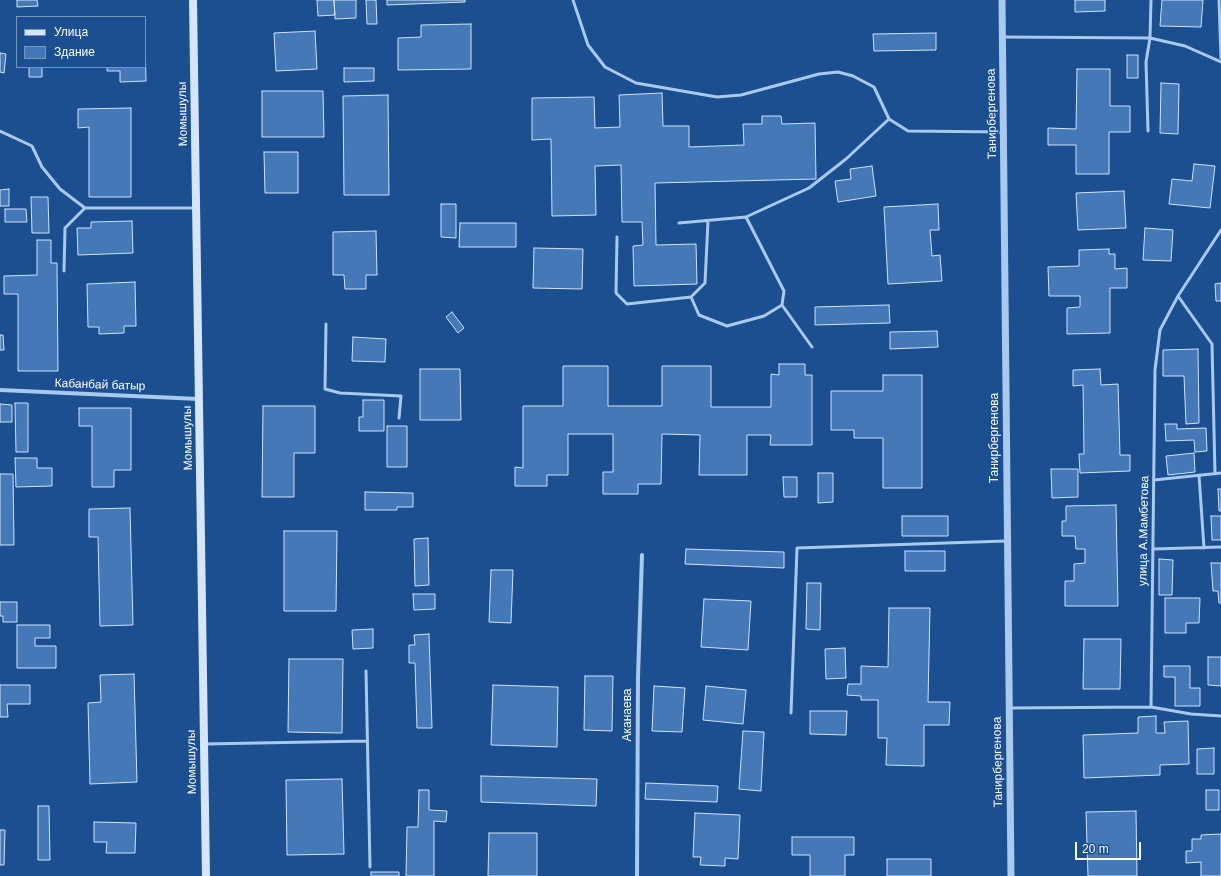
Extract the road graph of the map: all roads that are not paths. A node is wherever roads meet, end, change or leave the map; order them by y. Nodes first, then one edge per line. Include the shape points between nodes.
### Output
1 (193, 0) edge
2 (573, 0) edge
3 (1002, 0) edge
4 (1151, 0) edge
5 (1219, 0) edge
6 (1002, 37) junction
7 (1150, 38) junction
8 (1221, 58) edge
9 (1221, 62) edge
10 (889, 119) junction
11 (0, 131) edge
12 (1148, 131) dead end
13 (1003, 132) junction
14 (85, 208) junction
15 (197, 208) junction
16 (746, 217) junction
17 (708, 221) junction
18 (679, 223) dead end
19 (1221, 230) edge
20 (617, 237) dead end
21 (64, 270) dead end
22 (1178, 296) junction
23 (691, 297) junction
24 (782, 305) junction
25 (326, 324) dead end
26 (812, 347) dead end
27 (0, 390) edge
28 (200, 399) junction
29 (399, 418) dead end
30 (1221, 473) edge
31 (1215, 474) junction
32 (1199, 475) junction
33 (1154, 480) junction
34 (1007, 541) junction
35 (1221, 547) edge
36 (1204, 548) junction
37 (1153, 549) junction
38 (642, 555) dead end
39 (366, 671) dead end
40 (1151, 707) junction
41 (1008, 708) junction
42 (791, 713) dead end
43 (1221, 716) edge
44 (368, 741) junction
45 (204, 744) junction
46 (370, 867) dead end
47 (206, 876) edge
48 (637, 876) edge
49 (1011, 876) edge

1 - 15 main road, Момышулы
2 - 10 lane via 588,45 605,67 636,83 717,97 742,96 819,74 838,72 853,76 874,87
3 - 6 street, Танирбергенова
4 - 7 lane
5 - 8 lane
6 - 7 lane
6 - 13 street, Танирбергенова
7 - 9 lane via 1184,46
7 - 12 lane via 1146,62
10 - 13 lane via 908,131
10 - 16 lane via 846,159 809,188
11 - 14 lane via 32,146 42,167 60,189
13 - 34 street, Танирбергенова
14 - 15 lane
14 - 21 lane via 65,228
15 - 28 main road, Момышулы
16 - 17 lane
16 - 24 lane via 784,292
17 - 18 lane
17 - 23 lane via 706,283
19 - 22 lane, улица А.Мамбетова
20 - 23 lane via 616,292 627,304
22 - 31 lane via 1212,344
22 - 33 lane, улица А.Мамбетова via 1160,330 1155,370
23 - 24 lane via 699,315 727,326 764,316
24 - 26 lane
25 - 29 lane via 325,390 401,396
27 - 28 street, Кабанбай батыр
28 - 45 main road, Момышулы
30 - 31 lane
31 - 32 lane
32 - 33 lane
32 - 36 lane
33 - 37 lane, улица А.Мамбетова
34 - 41 street, Танирбергенова
34 - 42 lane via 797,548
35 - 36 lane
36 - 37 lane
37 - 40 lane, улица А.Мамбетова
38 - 48 street, Аканаева via 638,677
39 - 44 lane
40 - 41 lane
40 - 43 lane
41 - 49 street, Танирбергенова
44 - 45 lane
44 - 46 lane
45 - 47 main road, Момышулы

